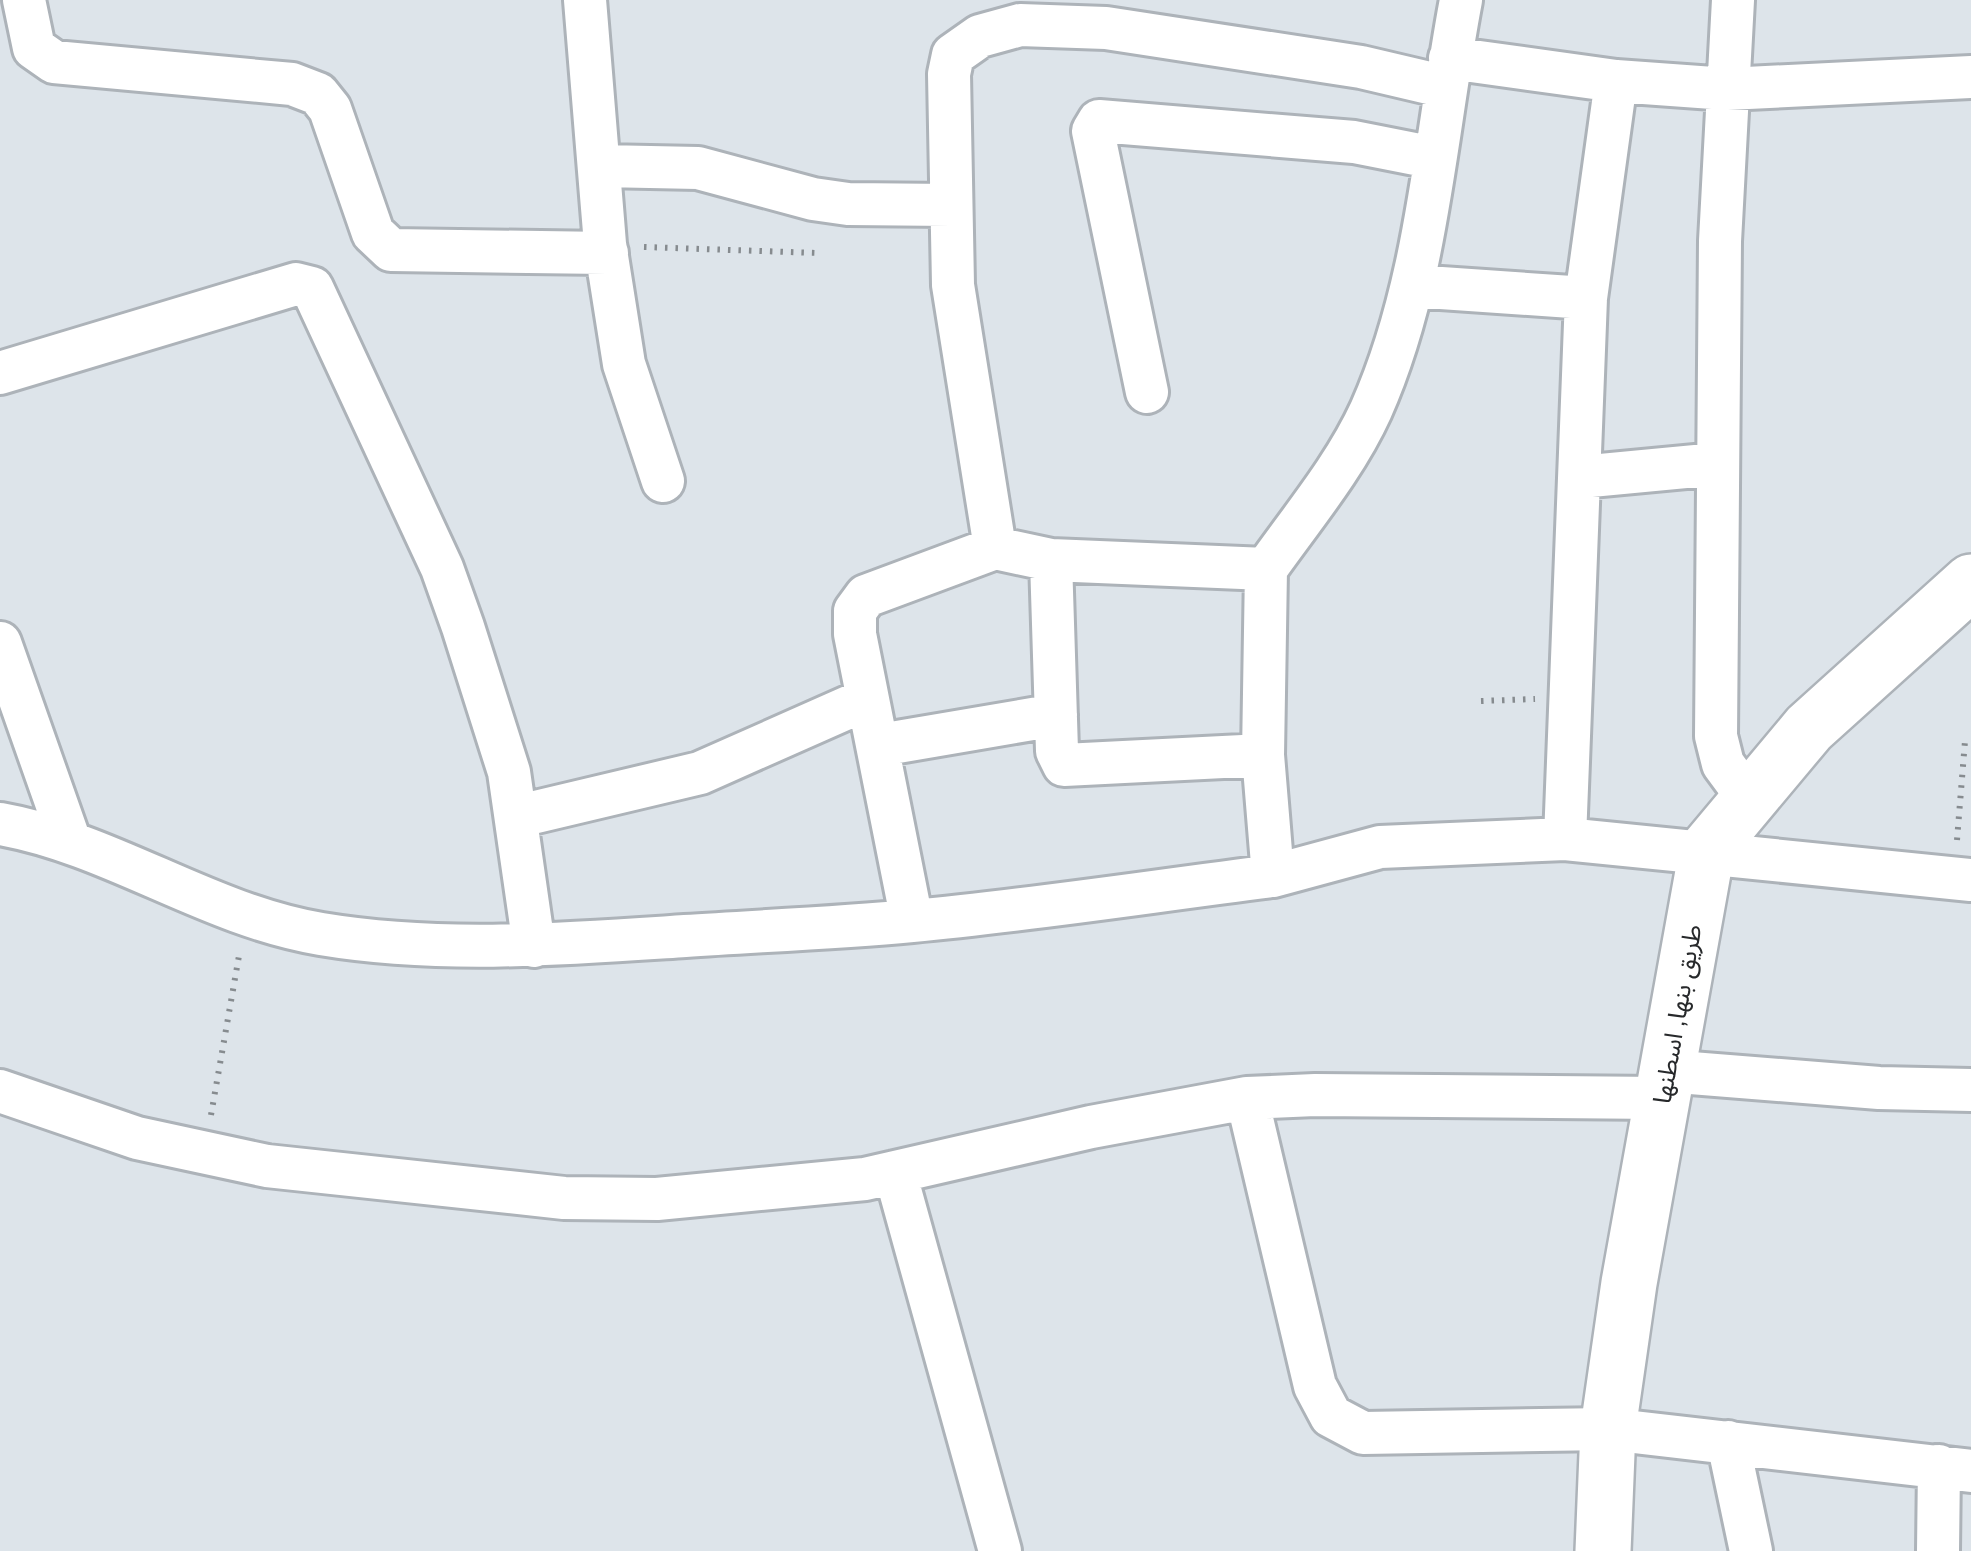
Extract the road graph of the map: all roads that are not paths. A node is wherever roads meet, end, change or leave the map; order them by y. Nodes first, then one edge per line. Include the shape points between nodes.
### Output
1 (24, 0) edge
2 (584, 0) edge
3 (1461, 0) edge
4 (1734, 0) edge
5 (1448, 72) junction
6 (1971, 77) edge
7 (1616, 81) junction
8 (1727, 89) junction
9 (1435, 158) junction
10 (602, 166) junction
11 (951, 205) junction
12 (606, 249) junction
13 (1412, 286) junction
14 (1586, 298) junction
15 (0, 373) edge
16 (1147, 392) dead end
17 (1717, 464) junction
18 (1580, 477) junction
19 (664, 481) dead end
20 (994, 548) junction
21 (1051, 560) junction
22 (1266, 569) junction
23 (1971, 582) edge
24 (0, 643) edge
25 (867, 698) junction
26 (1056, 715) junction
27 (880, 745) junction
28 (1263, 755) junction
29 (1748, 798) junction
30 (519, 816) junction
31 (0, 824) edge
32 (69, 838) junction
33 (1566, 839) junction
34 (1704, 867) junction
35 (1273, 876) junction
36 (1962, 879) edge
37 (912, 921) junction
38 (534, 946) junction
39 (1664, 1085) junction
40 (1971, 1090) edge
41 (0, 1091) edge
42 (1247, 1098) junction
43 (895, 1172) junction
44 (1608, 1429) junction
45 (1728, 1442) junction
46 (1955, 1469) edge
47 (1000, 1551) edge
48 (1603, 1551) edge
49 (1751, 1551) edge
50 (1938, 1551) edge

1 - 12 street via 34,48 54,62 292,84 318,94 330,109 373,233 391,250
2 - 10 street
3 - 5 street
4 - 8 street
5 - 7 street
5 - 9 street
5 - 11 street via 1361,67 1106,28 1020,25 980,36 953,54
6 - 8 street
7 - 8 street
7 - 14 street
8 - 17 street
9 - 13 street
9 - 16 street via 1354,142 1099,121 1093,131
10 - 11 street via 698,168 848,204
10 - 12 street
11 - 20 street via 954,285
12 - 19 street via 624,364
13 - 14 street
13 - 22 street via 1370,414
14 - 18 street
15 - 30 street via 296,284 312,288 442,568
17 - 18 street
17 - 29 street via 1716,736 1723,764
18 - 33 street
20 - 21 street
20 - 25 street via 860,603 854,622
21 - 22 street
21 - 26 street
22 - 28 street
23 - 29 main road, طريق بنها, اسطنها via 1810,728
24 - 32 street
25 - 27 street
25 - 30 street via 700,773
26 - 27 street
26 - 28 street via 1059,760 1071,767
27 - 37 street
28 - 35 street
29 - 34 main road, طريق بنها, اسطنها
30 - 38 street
31 - 32 street
32 - 38 street via 202,902 321,934
33 - 34 street
33 - 35 street via 1380,847
34 - 36 street
34 - 39 main road, طريق بنها, اسطنها
35 - 37 street
37 - 38 street
39 - 40 street
39 - 42 street
39 - 44 main road, طريق بنها, اسطنها
41 - 43 street via 137,1138 267,1166 564,1198 657,1199
42 - 43 street
42 - 44 street via 1315,1386 1330,1416 1376,1434
43 - 47 street
44 - 45 street
44 - 48 main road, طريق بنها, اسطنها
45 - 46 street
45 - 49 street
46 - 50 street

